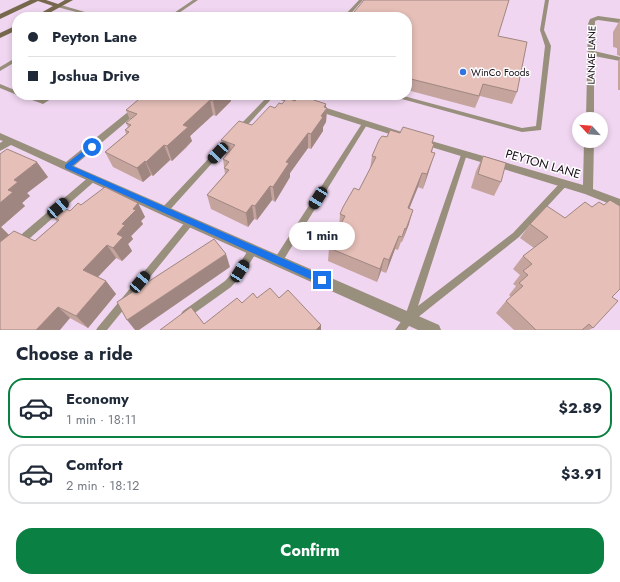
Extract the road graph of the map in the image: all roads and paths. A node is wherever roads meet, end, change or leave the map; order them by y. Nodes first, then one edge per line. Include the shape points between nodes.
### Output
1 (35, 0) edge
2 (40, 0) edge
3 (70, 0) edge
4 (196, 0) edge
5 (361, 0) edge
6 (547, 0) edge
7 (59, 6) junction
8 (47, 12) edge
9 (79, 12) edge
10 (178, 12) edge
11 (350, 12) edge
12 (0, 17) edge
13 (620, 21) edge
14 (12, 30) edge
15 (0, 36) edge
16 (591, 53) junction
17 (620, 59) edge
18 (12, 62) edge
19 (0, 69) edge
20 (0, 86) edge
21 (12, 89) edge
22 (148, 100) edge
23 (268, 100) edge
24 (290, 100) edge
25 (411, 100) edge
26 (590, 112) edge
27 (366, 123) junction
28 (5, 138) edge
29 (0, 148) edge
30 (589, 148) edge
31 (464, 154) junction
32 (68, 166) junction
33 (93, 178) junction
34 (564, 184) junction
35 (588, 191) junction
36 (620, 204) edge
37 (164, 211) junction
38 (190, 222) junction
39 (12, 248) edge
40 (253, 250) junction
41 (278, 261) junction
42 (409, 319) junction
43 (176, 321) edge
44 (101, 330) edge
45 (400, 330) edge
46 (434, 330) edge

1 - 12 main road
2 - 7 main road
3 - 7 main road
4 - 10 lane
5 - 11 lane
6 - 25 lane via 542,30 548,46 539,128 522,130
7 - 8 main road
7 - 9 lane
13 - 16 street, LANAE LANE via 598,18 592,20
14 - 15 main road
16 - 17 street
16 - 26 street, LANAE LANE
18 - 19 lane
20 - 21 lane
22 - 32 street
23 - 37 lane
24 - 27 street, PEYTON LANE
27 - 31 street, PEYTON LANE
27 - 41 lane
28 - 29 street
28 - 32 street
30 - 35 street
31 - 34 street, PEYTON LANE
31 - 42 lane
32 - 33 street
33 - 37 street
33 - 39 lane
34 - 35 street, PEYTON LANE
34 - 42 lane via 516,235
35 - 36 street, PEYTON LANE
37 - 38 street
38 - 40 street
38 - 44 lane
40 - 41 street
40 - 43 lane via 228,284
41 - 42 street
42 - 45 lane
42 - 46 street

